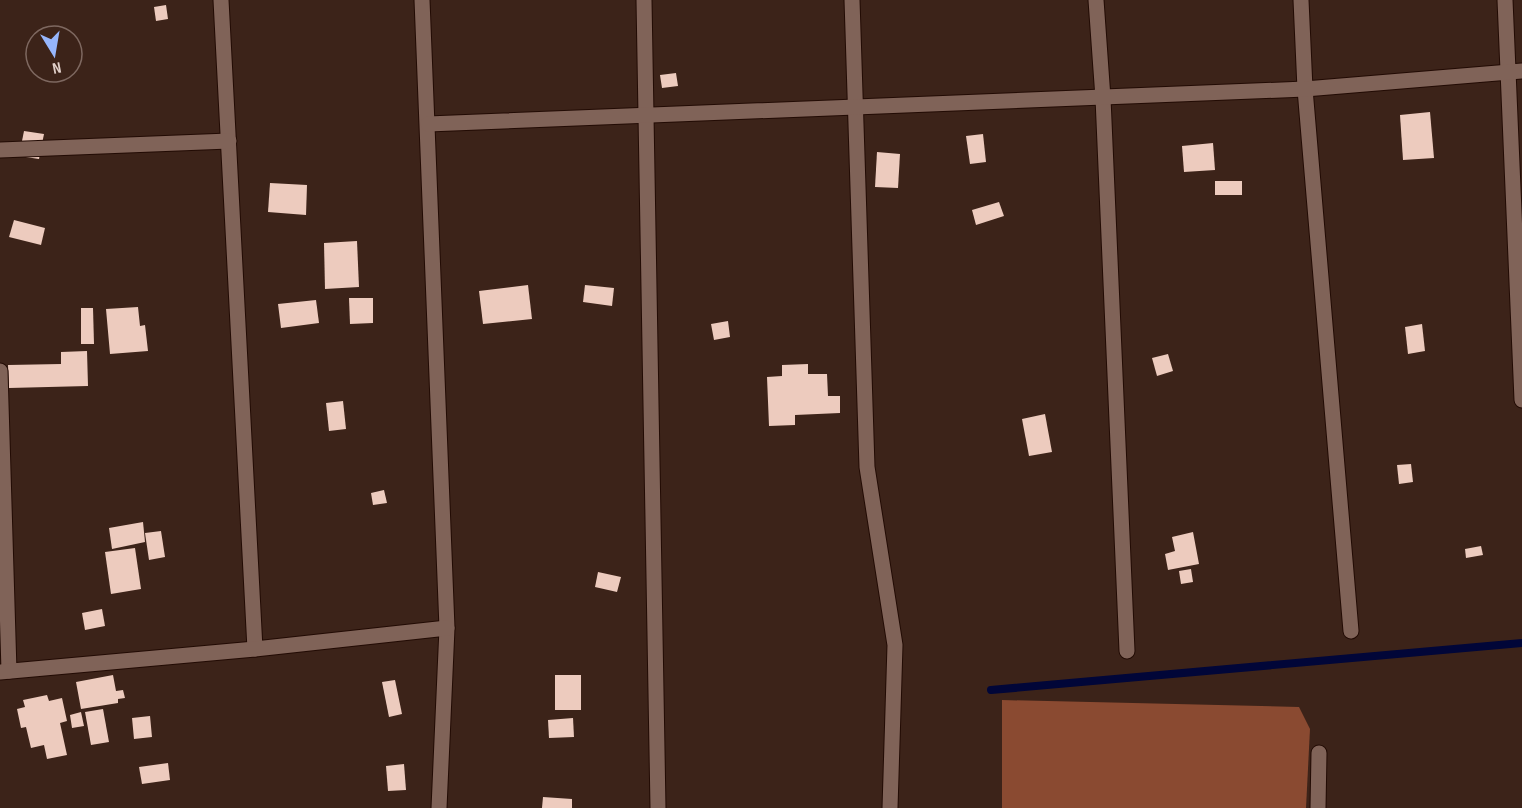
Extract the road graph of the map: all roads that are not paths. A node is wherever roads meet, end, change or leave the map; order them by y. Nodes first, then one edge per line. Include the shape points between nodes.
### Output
1 (222, 0) edge
2 (422, 0) edge
3 (644, 0) edge
4 (852, 0) edge
5 (1096, 0) edge
6 (1300, 0) edge
7 (1505, 0) edge
8 (1514, 72) edge
9 (1305, 90) junction
10 (1103, 98) junction
11 (855, 108) junction
12 (648, 116) junction
13 (428, 124) junction
14 (229, 141) junction
15 (0, 150) edge
16 (0, 371) edge
17 (1522, 400) edge
18 (447, 628) junction
19 (1351, 631) dead end
20 (255, 649) junction
21 (1127, 651) dead end
22 (4, 672) edge
23 (1319, 753) dead end
24 (439, 808) edge
25 (658, 808) edge
26 (890, 808) edge
27 (1318, 808) edge

1 - 14 street
2 - 13 street
3 - 12 street
4 - 11 street
5 - 10 street
6 - 9 street
7 - 8 street
8 - 9 street
8 - 17 street
9 - 10 street
9 - 19 street
10 - 11 street
10 - 21 street
11 - 12 street
11 - 26 street via 867,467 895,645
12 - 13 street
12 - 25 street
13 - 18 street
14 - 15 street
14 - 20 street
16 - 22 street
18 - 20 street
18 - 24 street
20 - 22 street
23 - 27 street

